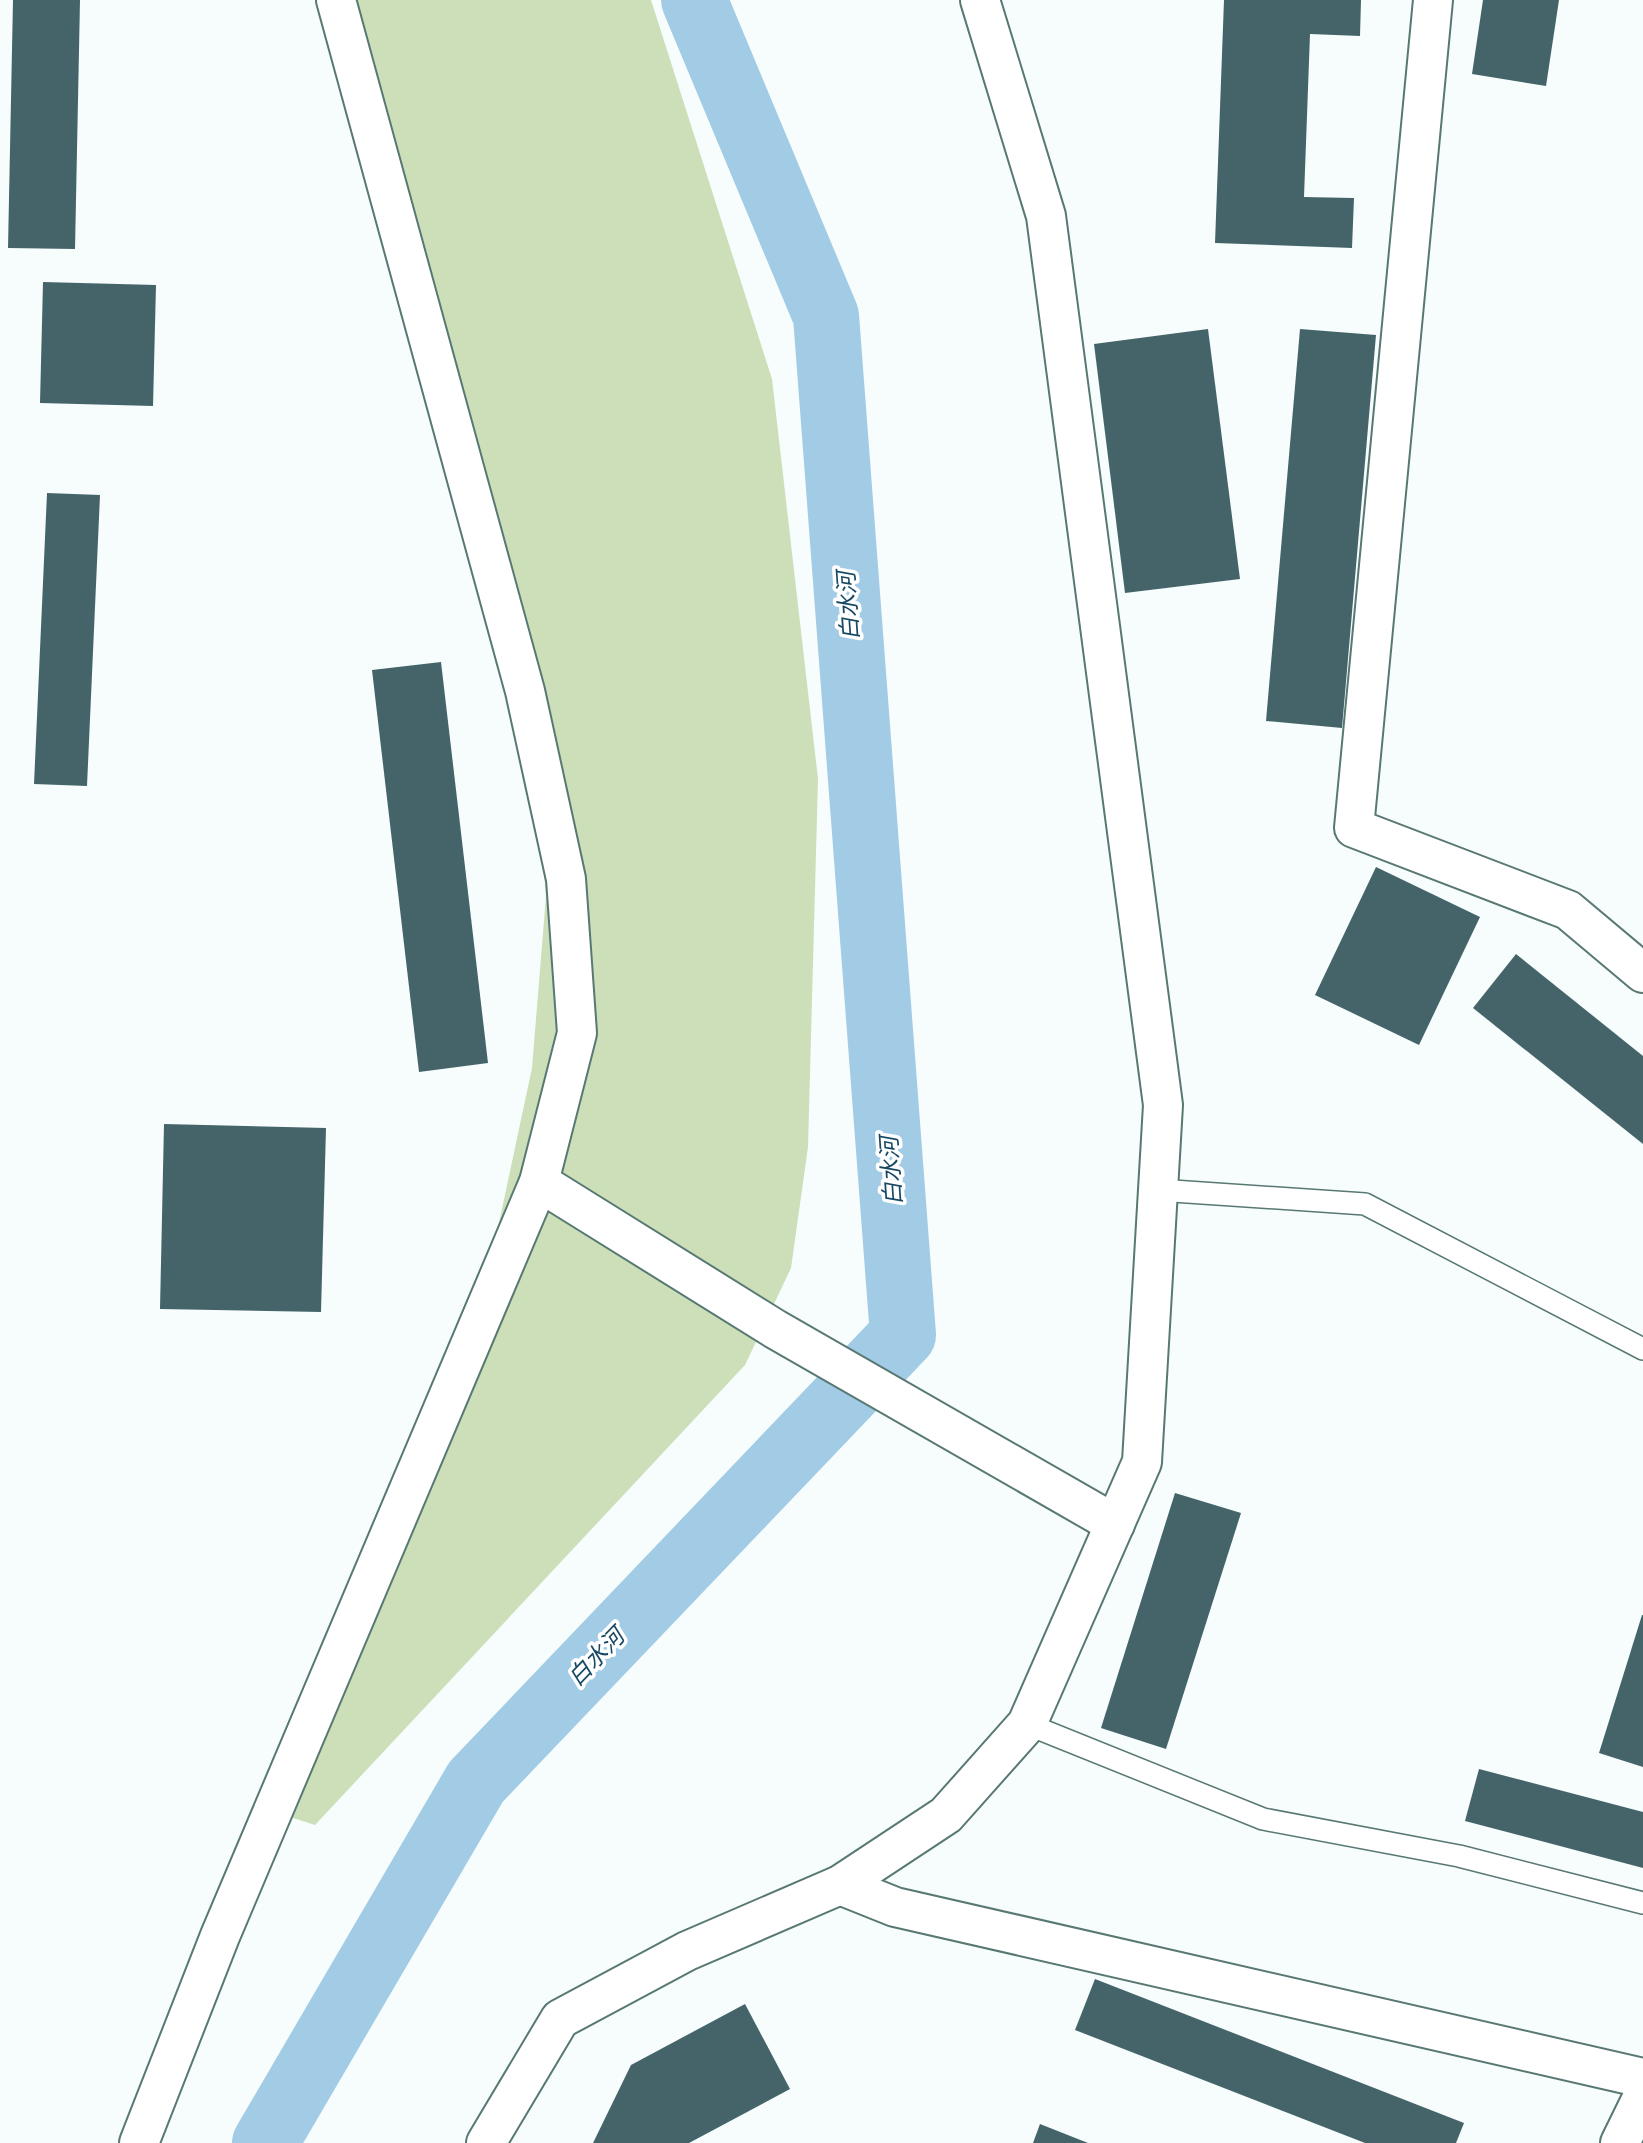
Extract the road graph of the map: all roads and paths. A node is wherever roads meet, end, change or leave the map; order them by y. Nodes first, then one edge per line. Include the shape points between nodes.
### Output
1 (336, 0) edge
2 (979, 0) edge
3 (1433, 0) edge
4 (1643, 973) edge
5 (539, 1182) junction
6 (1158, 1190) junction
7 (1643, 1349) edge
8 (1115, 1524) junction
9 (1027, 1724) junction
10 (840, 1885) junction
11 (1643, 1903) edge
12 (1643, 2078) edge
13 (1643, 2096) edge
14 (139, 2143) edge
15 (486, 2143) edge
16 (1620, 2143) edge

1 - 5 main road via 525,691 566,879 577,1033
2 - 6 main road via 1046,215 1163,1105
3 - 4 main road via 1354,828 1569,910
5 - 8 main road via 775,1329
5 - 14 main road via 220,1936
6 - 7 lane via 1365,1204
6 - 8 main road via 1142,1462
8 - 9 main road
9 - 10 main road via 946,1815
9 - 11 lane via 1263,1819 1459,1856
10 - 12 main road via 895,1908
10 - 15 main road via 687,1951 560,2020
13 - 16 main road

